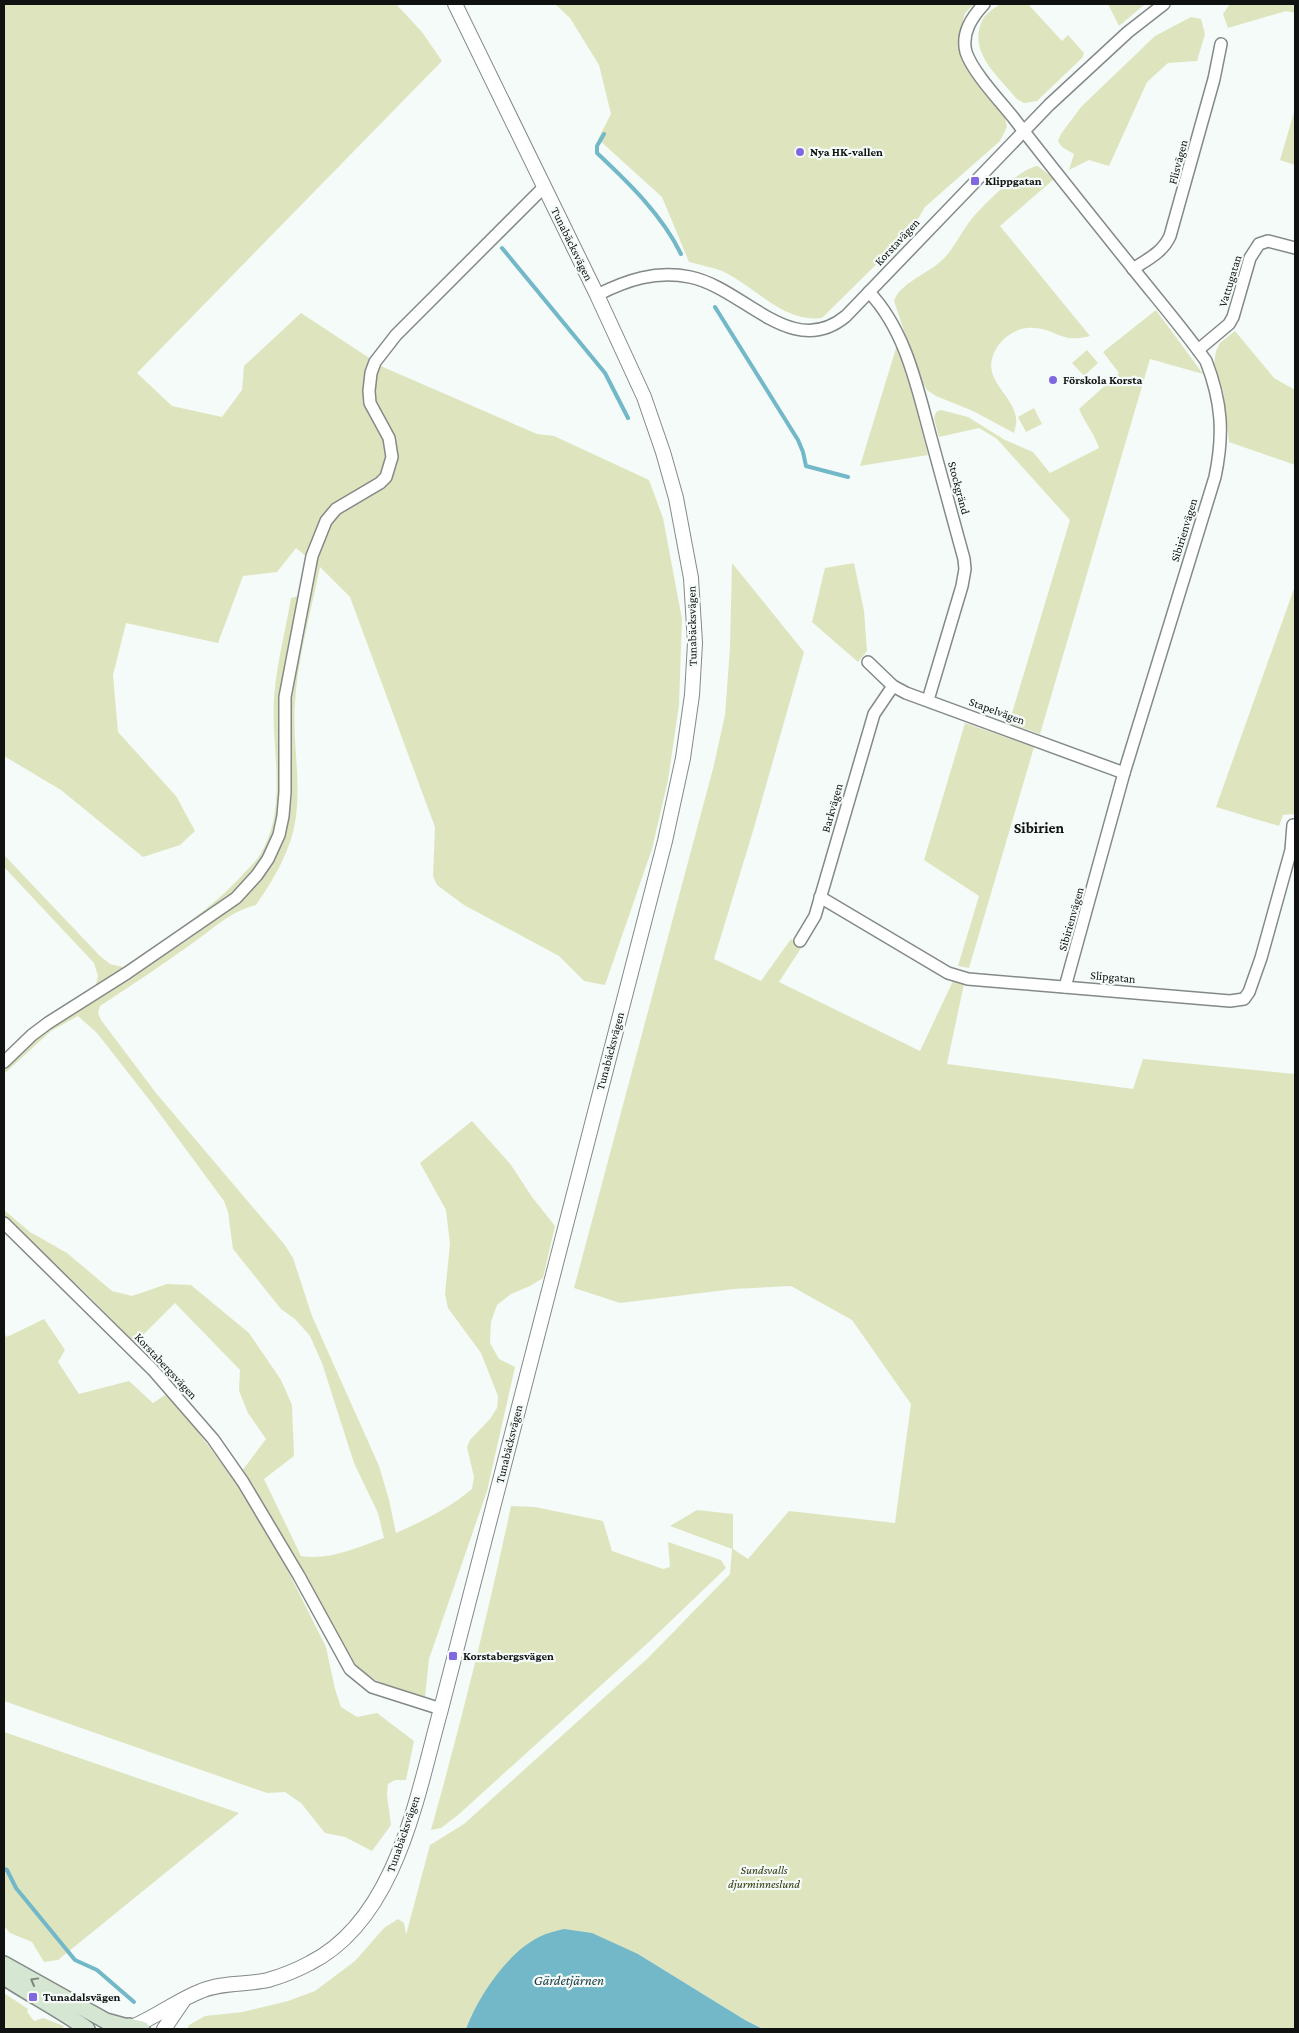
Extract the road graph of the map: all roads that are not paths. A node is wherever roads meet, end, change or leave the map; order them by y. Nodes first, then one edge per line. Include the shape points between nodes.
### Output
1 (455, 4) edge
2 (984, 4) edge
3 (1164, 4) edge
4 (1221, 44) dead end
5 (1023, 132) junction
6 (544, 187) junction
7 (1295, 248) edge
8 (1133, 269) junction
9 (869, 292) junction
10 (598, 295) junction
11 (1198, 350) junction
12 (868, 662) dead end
13 (894, 686) junction
14 (928, 700) junction
15 (1124, 773) junction
16 (1293, 825) dead end
17 (820, 897) junction
18 (800, 940) dead end
19 (1065, 987) junction
20 (4, 1062) edge
21 (4, 1223) edge
22 (441, 1709) junction
23 (4, 1964) edge
24 (4, 1977) edge
25 (184, 2000) junction
26 (129, 2028) edge
27 (87, 2029) edge
28 (164, 2029) edge

1 - 6 street, Tunabäcksvägen
2 - 5 street via 968,28 966,52 980,76
3 - 5 street, Korstavägen via 1099,58
4 - 8 street, Flisvägen via 1212,88 1170,236 1166,246
5 - 8 street, Sibirienvägen
5 - 9 street, Korstavägen
6 - 10 street, Tunabäcksvägen
6 - 20 street via 396,335 375,362 368,391 370,402 389,438 392,457 386,477 380,483 336,509 326,521 312,556 285,697 283,816 268,859 236,898 127,974 48,1023
7 - 11 street, Vattugatan via 1268,241 1259,244 1250,258 1229,324
8 - 11 street, Sibirienvägen
9 - 10 street, Korstavägen via 837,324 814,332 788,328 720,289 674,274 653,275 620,284
9 - 14 street, Stockgränd via 885,310 902,342 964,559 962,586
10 - 22 street, Tunabäcksvägen via 644,397 676,498 691,578 695,643 692,695 679,781 665,841
11 - 15 street, Sibirienvägen via 1206,361 1219,405 1221,450
12 - 13 street, Stapelvägen
13 - 14 street, Stapelvägen
13 - 17 street, Barkvägen via 874,714
14 - 15 street, Stapelvägen
15 - 19 street, Sibirienvägen
16 - 19 street, Slipgatan via 1291,850 1261,958 1244,999 1230,1001
17 - 18 street, Barkvägen via 815,916
17 - 19 street, Slipgatan via 948,973 968,979
21 - 22 street, Korstabergsvägen via 153,1370 213,1439 299,1576 350,1669 372,1687
22 - 25 street, Tunabäcksvägen via 407,1829 387,1881 362,1921 324,1955 292,1972 268,1980 201,1990
26 -> 23 main road via 106,2021
24 - 27 main road
25 - 26 street, Tunabäcksvägen
25 - 28 street, Tunabäcksvägen

